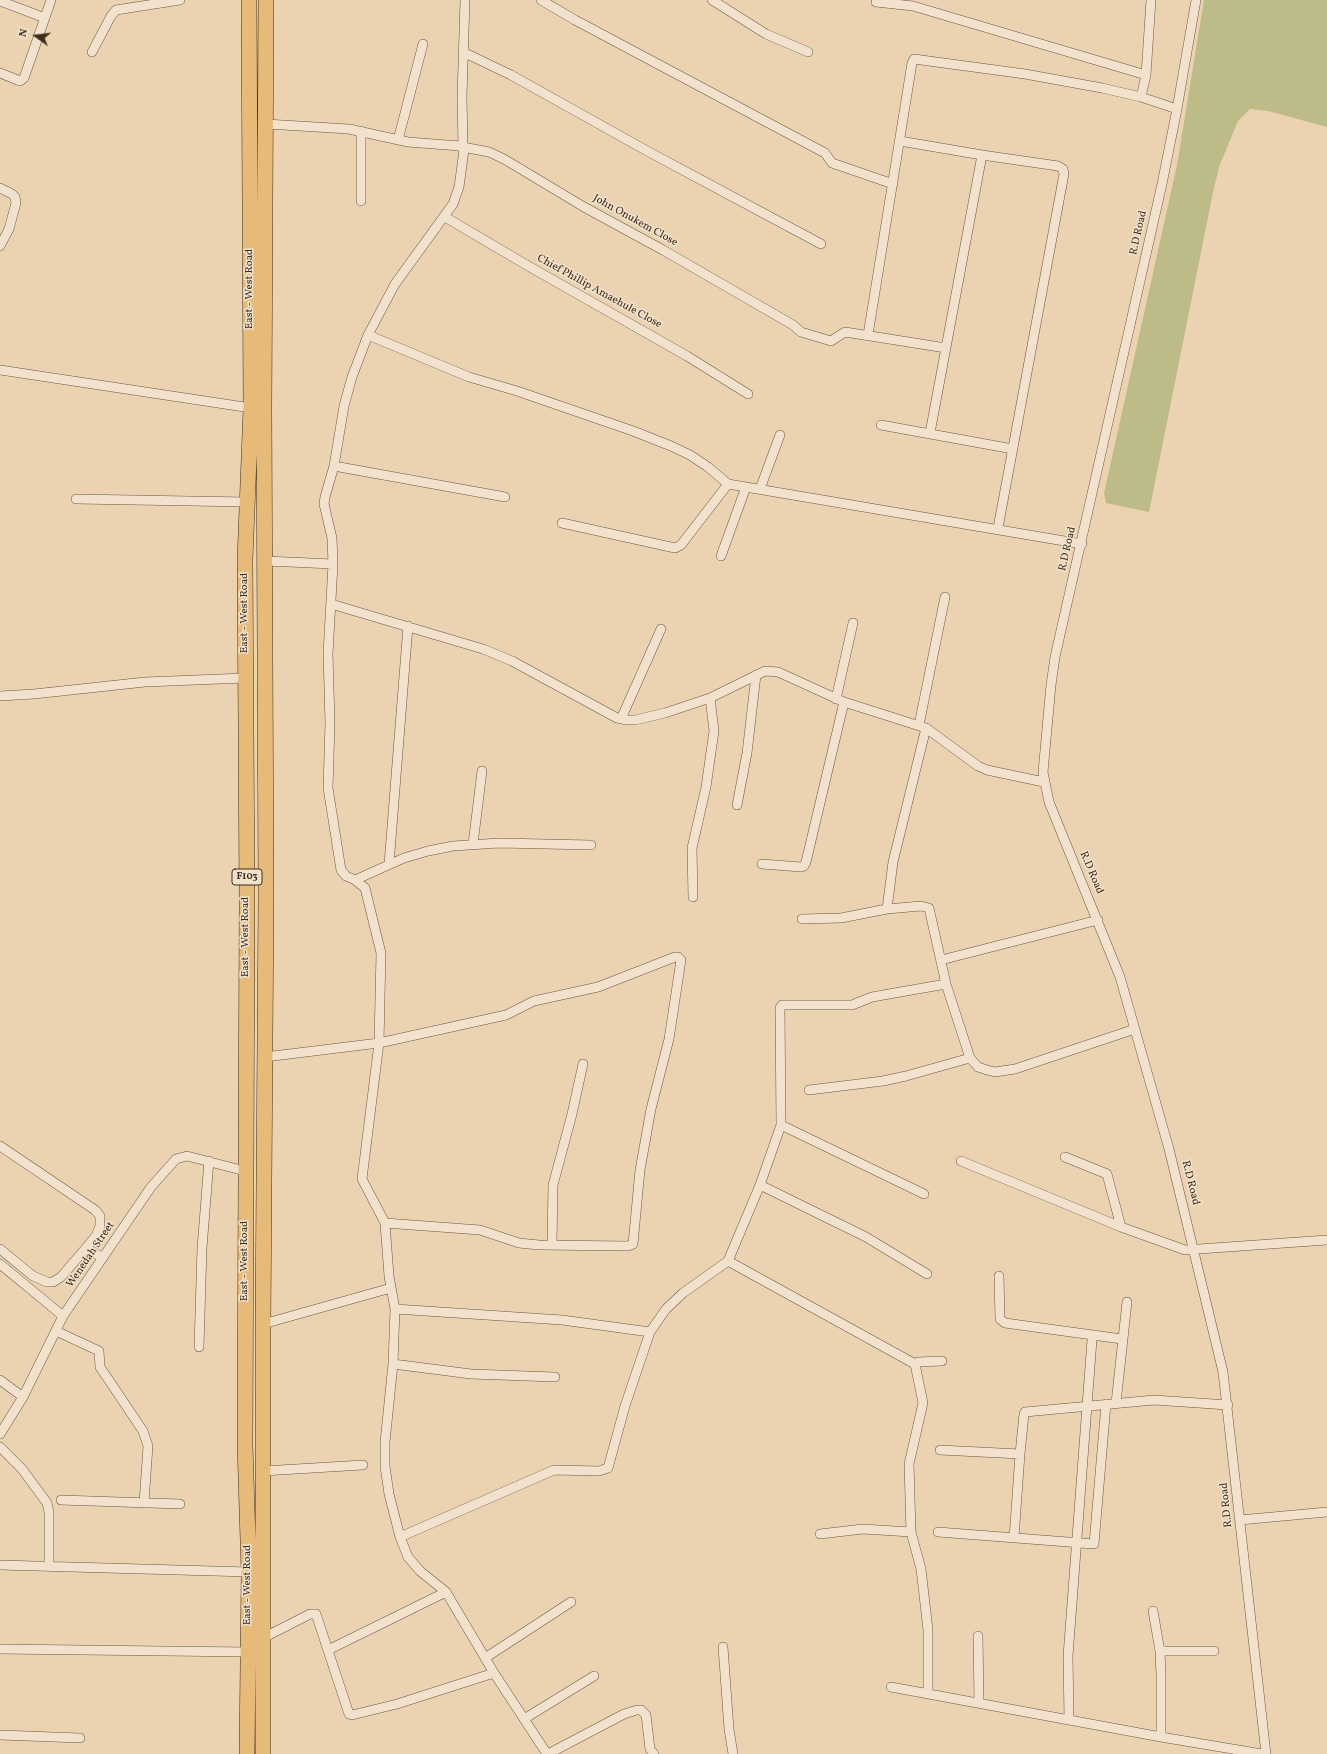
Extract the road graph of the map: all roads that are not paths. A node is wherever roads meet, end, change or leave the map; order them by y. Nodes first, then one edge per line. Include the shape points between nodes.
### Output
1 (51, 0) edge
2 (180, 0) edge
3 (248, 0) edge
4 (266, 0) edge
5 (465, 0) edge
6 (540, 0) edge
7 (712, 0) edge
8 (1151, 0) edge
9 (1196, 0) edge
10 (0, 1) edge
11 (876, 2) dead end
12 (45, 18) junction
13 (423, 44) dead end
14 (92, 52) dead end
15 (463, 52) junction
16 (808, 52) dead end
17 (0, 73) edge
18 (1146, 75) junction
19 (1141, 97) junction
20 (1178, 109) junction
21 (266, 124) junction
22 (361, 131) junction
23 (398, 140) junction
24 (900, 141) junction
25 (463, 147) junction
26 (982, 155) junction
27 (893, 184) junction
28 (0, 188) edge
29 (361, 200) dead end
30 (445, 217) junction
31 (821, 244) dead end
32 (0, 246) edge
33 (368, 335) junction
34 (868, 335) junction
35 (946, 348) junction
36 (0, 370) edge
37 (748, 394) dead end
38 (251, 408) junction
39 (881, 425) dead end
40 (930, 433) junction
41 (780, 435) dead end
42 (1013, 449) junction
43 (334, 466) junction
44 (728, 484) junction
45 (746, 487) junction
46 (760, 489) junction
47 (505, 497) dead end
48 (76, 499) dead end
49 (247, 502) junction
50 (562, 523) dead end
51 (998, 528) junction
52 (1082, 544) junction
53 (721, 556) dead end
54 (266, 562) junction
55 (333, 564) junction
56 (945, 597) dead end
57 (331, 604) junction
58 (853, 623) dead end
59 (408, 626) junction
60 (661, 629) dead end
61 (756, 675) junction
62 (245, 678) junction
63 (0, 696) edge
64 (710, 698) junction
65 (836, 699) junction
66 (844, 702) junction
67 (621, 719) junction
68 (922, 727) junction
69 (482, 771) dead end
70 (1044, 782) junction
71 (737, 805) dead end
72 (472, 844) junction
73 (590, 845) dead end
74 (389, 864) junction
75 (762, 864) dead end
76 (355, 880) junction
77 (693, 897) dead end
78 (247, 898) junction
79 (266, 898) junction
80 (887, 909) junction
81 (802, 920) dead end
82 (1098, 920) junction
83 (941, 960) junction
84 (946, 984) junction
85 (1135, 1029) junction
86 (379, 1043) junction
87 (265, 1057) junction
88 (970, 1058) junction
89 (582, 1064) dead end
90 (809, 1090) dead end
91 (781, 1125) junction
92 (0, 1146) edge
93 (1065, 1157) dead end
94 (209, 1161) junction
95 (961, 1161) dead end
96 (246, 1171) junction
97 (760, 1186) junction
98 (924, 1194) dead end
99 (385, 1223) junction
100 (1121, 1226) junction
101 (1327, 1240) edge
102 (552, 1245) junction
103 (86, 1248) junction
104 (0, 1249) edge
105 (1195, 1250) junction
106 (103, 1258) junction
107 (728, 1261) junction
108 (0, 1264) edge
109 (927, 1274) dead end
110 (999, 1276) dead end
111 (391, 1288) junction
112 (1127, 1302) dead end
113 (396, 1309) junction
114 (64, 1316) junction
115 (263, 1324) junction
116 (56, 1331) junction
117 (650, 1332) junction
118 (1122, 1339) junction
119 (1092, 1340) dead end
120 (199, 1347) dead end
121 (942, 1361) dead end
122 (393, 1364) junction
123 (915, 1364) junction
124 (555, 1377) dead end
125 (0, 1380) edge
126 (23, 1398) junction
127 (1116, 1403) junction
128 (1106, 1404) junction
129 (1228, 1405) junction
130 (0, 1434) edge
131 (0, 1447) edge
132 (940, 1450) dead end
133 (1020, 1454) junction
134 (363, 1465) dead end
135 (263, 1471) junction
136 (61, 1500) dead end
137 (144, 1503) junction
138 (180, 1504) dead end
139 (1327, 1512) edge
140 (1240, 1520) junction
141 (911, 1532) junction
142 (938, 1532) dead end
143 (820, 1534) dead end
144 (400, 1538) junction
145 (1014, 1538) junction
146 (0, 1565) edge
147 (49, 1566) junction
148 (249, 1572) junction
149 (446, 1592) junction
150 (571, 1602) dead end
151 (1153, 1611) dead end
152 (978, 1636) dead end
153 (263, 1638) junction
154 (723, 1647) dead end
155 (0, 1649) edge
156 (328, 1650) junction
157 (1214, 1650) dead end
158 (248, 1652) junction
159 (1160, 1652) junction
160 (485, 1658) junction
161 (494, 1673) junction
162 (594, 1676) dead end
163 (891, 1687) dead end
164 (928, 1694) junction
165 (979, 1704) junction
166 (524, 1719) junction
167 (1069, 1719) junction
168 (0, 1735) edge
169 (1161, 1737) junction
170 (80, 1738) dead end
171 (247, 1754) edge
172 (263, 1754) edge
173 (548, 1754) edge
174 (654, 1754) edge
175 (733, 1754) edge
176 (1262, 1754) edge
177 (1266, 1754) edge

1 - 12 street
2 - 14 street via 116,10
3 - 38 main road, East - West Road / F103
4 - 21 main road, East - West Road / F103
5 - 15 street
6 - 27 street via 825,153 832,163
7 - 16 street via 766,34
8 - 18 street
9 - 20 street, R.D Road
10 - 12 street
11 - 18 street via 913,6
12 - 17 street via 24,78 20,81
13 - 23 street
15 - 25 street
15 - 31 street via 511,74 649,152
18 - 19 street
19 - 20 street
19 - 24 street via 1052,79 914,59
20 - 52 street, R.D Road
21 - 22 street, John Onukem Close
21 - 54 main road, East - West Road / F103
22 - 23 street, John Onukem Close
22 - 29 street
23 - 25 street, John Onukem Close
24 - 26 street
24 - 27 street
25 - 30 street via 459,187
25 - 34 street, John Onukem Close via 489,152 504,159 793,325 801,332 831,340 845,332
26 - 35 street
26 - 42 street via 1064,169
27 - 34 street
28 - 32 street via 16,197 16,203 9,229
30 - 33 street via 395,284
30 - 37 street, Chief Phillip Amaehule Close via 687,356
33 - 43 street via 344,406
33 - 44 street via 469,377 633,430 690,455
34 - 35 street, John Onukem Close
35 - 40 street
36 - 38 street
38 - 49 main road, East - West Road / F103
39 - 40 street
40 - 42 street
41 - 46 street
42 - 51 street
43 - 47 street
43 - 55 street via 324,504 332,538
44 - 45 street
44 - 50 street via 676,548
45 - 46 street
45 - 53 street
46 - 51 street
48 - 49 street
49 - 62 main road, East - West Road / F103
51 - 52 street
52 - 70 street, R.D Road via 1053,669
54 - 55 street
54 - 79 main road, East - West Road / F103
55 - 57 street
56 - 68 street
57 - 59 street
57 - 76 street via 328,654 328,788 341,870
58 - 65 street
59 - 67 street via 470,644 512,661
59 - 74 street
60 - 67 street
61 - 64 street
61 - 65 street via 765,671 778,672
61 - 71 street via 748,752
62 - 63 street via 144,682
62 - 78 main road, East - West Road / F103
64 - 67 street via 635,720
64 - 77 street via 714,731 706,787 692,848
65 - 66 street
66 - 68 street
66 - 75 street via 804,866
68 - 70 street via 978,766
68 - 80 street via 893,862
69 - 72 street
70 - 82 street, R.D Road via 1075,867
72 - 73 street via 499,842
72 - 74 street via 428,851
74 - 76 street
76 - 86 street via 365,888 381,953
78 - 79 main road
78 - 96 main road, East - West Road / F103
79 - 87 main road, East - West Road / F103
80 - 81 street via 841,918
80 - 83 street via 921,906 929,908
82 - 83 street
82 - 85 street, R.D Road via 1120,977
83 - 84 street
84 - 88 street
84 - 91 street via 872,997 852,1005 782,1004
85 - 88 street via 1015,1069 995,1072 978,1067
85 - 105 street, R.D Road
86 - 87 street
86 - 99 street via 362,1179
86 - 102 street via 506,1015 534,1001 598,987 675,957 681,960 669,1038 651,1109 640,1170 633,1244
87 - 115 main road, East - West Road / F103
88 - 90 street via 883,1081
89 - 102 street via 553,1185
91 - 97 street
91 - 98 street
92 - 103 street via 95,1210 100,1216 100,1226
93 - 100 street via 1107,1174
94 - 96 street, Wenedah Street
94 - 106 street, Wenedah Street via 187,1156 176,1159 151,1187
94 - 120 street via 202,1248
95 - 100 street
96 - 148 main road, East - West Road / F103 via 245,1470
97 - 107 street
97 - 109 street via 866,1237
99 - 102 street via 480,1230 519,1243
99 - 111 street
100 - 105 street via 1172,1246
101 - 105 street
103 - 104 street via 61,1278 53,1282 33,1276
103 - 106 street
105 - 129 street, R.D Road
106 - 114 street, Wenedah Street
107 - 117 street via 683,1293 666,1309
107 - 123 street
108 - 114 street
110 - 118 street via 1000,1318 1005,1323
111 - 113 street
111 - 115 street
112 - 118 street
113 - 117 street via 562,1320
113 - 122 street
114 - 116 street, Wenedah Street
115 - 135 main road, East - West Road / F103
116 - 126 street, Wenedah Street
116 - 137 street via 99,1351 100,1368 147,1438
117 - 144 street via 625,1406 608,1468 554,1470
118 - 127 street
119 - 167 street via 1068,1656
121 - 123 street
122 - 124 street via 471,1374
122 - 144 street via 385,1466
123 - 141 street via 923,1403 910,1464
125 - 126 street
126 - 130 street, Wenedah Street
127 - 128 street
127 - 129 street via 1154,1400
128 - 133 street via 1025,1412
128 - 145 street via 1094,1544
129 - 140 street, R.D Road
131 - 147 street via 22,1470 47,1504
132 - 133 street
133 - 145 street
134 - 135 street
135 - 153 main road, East - West Road / F103
136 - 137 street
137 - 138 street
139 - 140 street
140 - 177 street, R.D Road
141 - 143 street via 863,1529
141 - 164 street via 921,1570 928,1630
142 - 145 street
144 - 149 street via 412,1563
146 - 147 street
147 - 148 street
148 - 158 main road, East - West Road / F103
149 - 156 street
149 - 160 street
150 - 160 street
151 - 159 street
152 - 165 street
153 - 156 street via 314,1613 318,1616
153 - 172 main road, East - West Road / F103
154 - 175 street
155 - 158 street
156 - 161 street via 349,1714 352,1715 397,1704
157 - 159 street
158 - 171 main road, East - West Road / F103
159 - 169 street
160 - 161 street
161 - 166 street
162 - 166 street
163 - 164 street
164 - 165 street
165 - 167 street
166 - 173 street
167 - 169 street
168 - 170 street
169 - 176 street
173 - 174 street via 624,1714 641,1710 646,1715 650,1749

